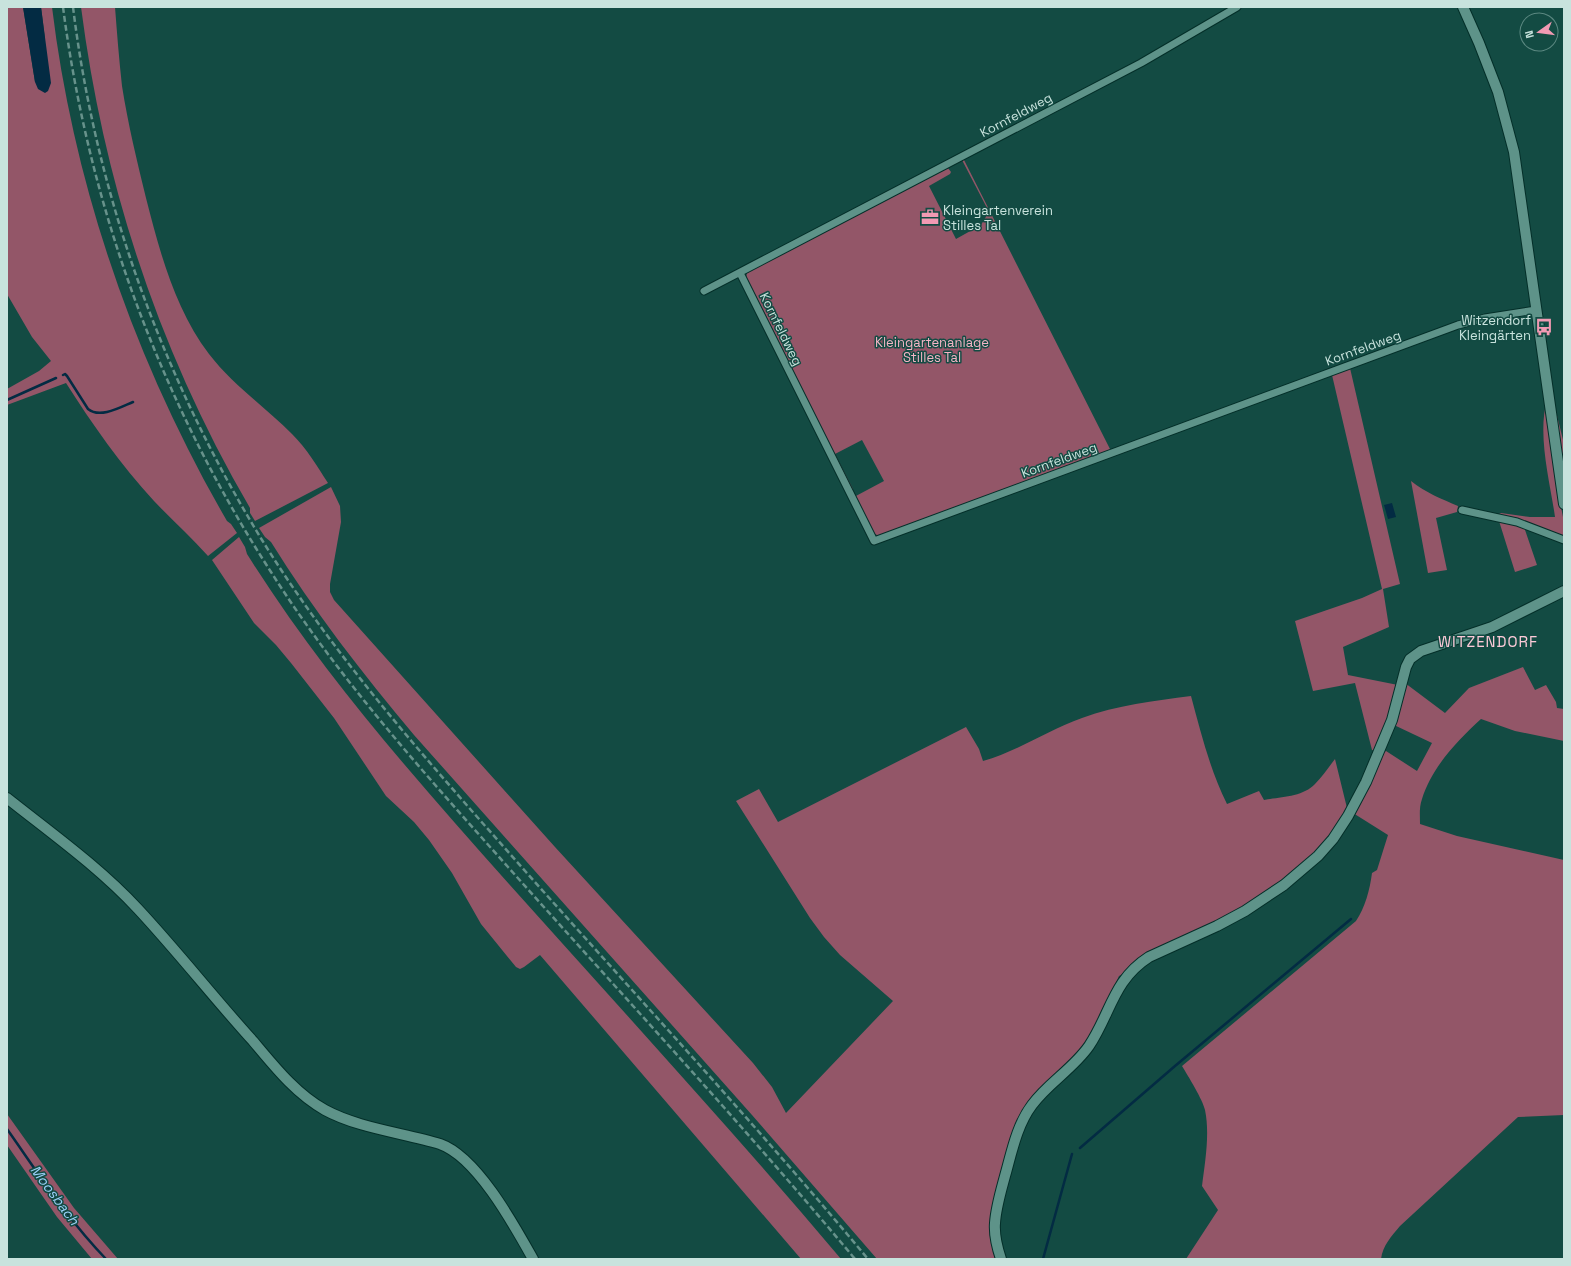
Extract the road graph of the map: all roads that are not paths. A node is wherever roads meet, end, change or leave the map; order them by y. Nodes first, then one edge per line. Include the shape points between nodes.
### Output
1 (1237, 7) edge
2 (1463, 7) edge
3 (740, 273) junction
4 (704, 290) dead end
5 (1536, 310) junction
6 (1564, 504) edge
7 (1462, 510) dead end
8 (1564, 540) edge
9 (1564, 591) edge
10 (7, 798) edge
11 (533, 1259) edge
12 (1001, 1259) edge

1 - 3 street, Kornfeldweg via 1141,63
2 - 5 street via 1494,81 1510,134
3 - 4 street, Kornfeldweg
3 - 5 street, Kornfeldweg via 874,541 1458,325
5 - 6 street
7 - 8 street via 1517,522
9 - 12 street via 1492,627 1421,651 1410,659 1382,747 1351,810 1333,839 1318,856 1260,901 1217,926 1150,957 1127,976 1085,1052 1038,1098 1022,1121 1014,1141 996,1216 996,1240
10 - 11 street via 126,896 262,1052 307,1097 324,1110 345,1119 440,1144 454,1150 465,1159 505,1212

